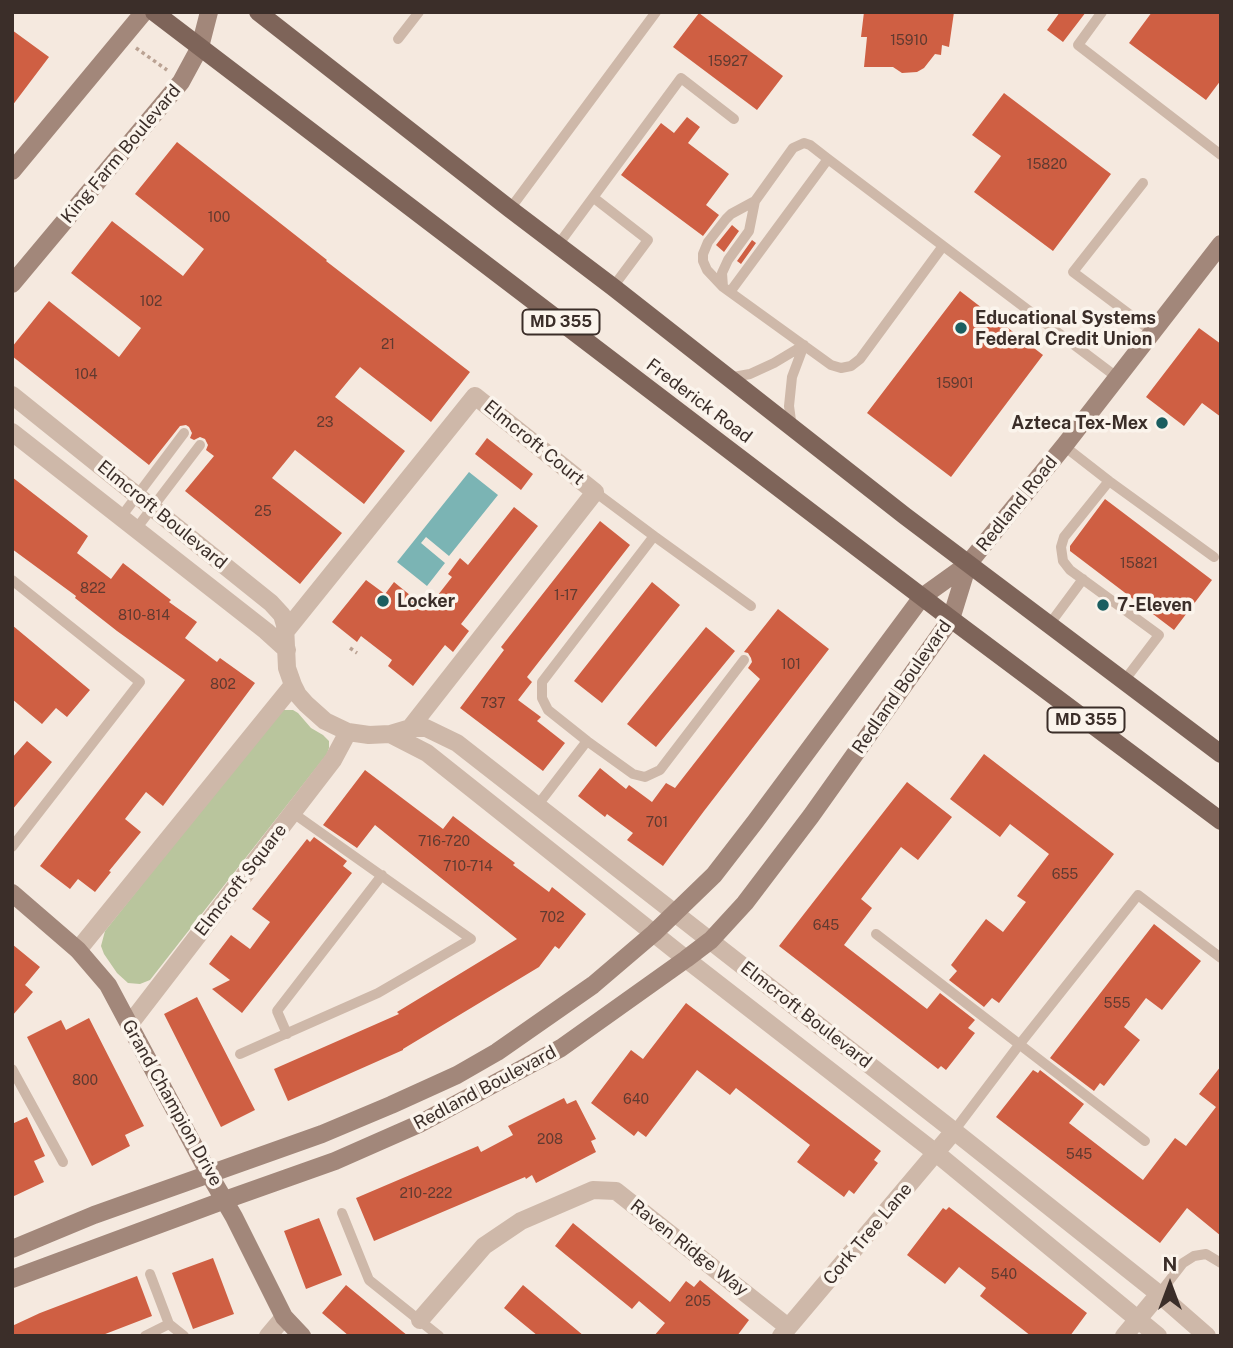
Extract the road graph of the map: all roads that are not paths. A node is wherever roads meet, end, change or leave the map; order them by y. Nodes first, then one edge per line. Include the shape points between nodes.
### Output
1 (144, 12) edge
2 (154, 12) edge
3 (209, 12) edge
4 (258, 12) edge
5 (419, 12) edge
6 (656, 12) edge
7 (1102, 12) edge
8 (398, 39) dead end
9 (200, 47) junction
10 (734, 119) dead end
11 (1221, 155) edge
12 (828, 159) junction
13 (12, 171) edge
14 (1143, 183) dead end
15 (594, 198) junction
16 (755, 201) junction
17 (510, 209) junction
18 (1221, 244) edge
19 (558, 246) junction
20 (943, 246) junction
21 (12, 284) edge
22 (613, 287) junction
23 (727, 289) junction
24 (1153, 332) junction
25 (804, 345) junction
26 (728, 378) junction
27 (1118, 378) junction
28 (12, 395) edge
29 (792, 428) junction
30 (12, 432) edge
31 (184, 433) dead end
32 (200, 445) dead end
33 (1064, 446) junction
34 (1109, 481) junction
35 (595, 492) junction
36 (145, 502) junction
37 (121, 517) junction
38 (136, 528) junction
39 (654, 536) junction
40 (1214, 557) dead end
41 (968, 564) junction
42 (1083, 579) junction
43 (12, 580) edge
44 (922, 597) junction
45 (751, 606) dead end
46 (951, 619) junction
47 (1049, 625) junction
48 (286, 641) junction
49 (744, 660) dead end
50 (1124, 681) junction
51 (293, 685) junction
52 (410, 728) junction
53 (348, 732) junction
54 (390, 734) junction
55 (587, 741) junction
56 (1221, 754) edge
57 (537, 806) junction
58 (293, 813) junction
59 (1221, 821) edge
60 (12, 847) edge
61 (382, 875) junction
62 (12, 893) edge
63 (675, 913) junction
64 (654, 933) junction
65 (876, 934) dead end
66 (711, 940) junction
67 (78, 950) junction
68 (1221, 958) edge
69 (686, 960) junction
70 (129, 1025) junction
71 (287, 1034) junction
72 (1018, 1045) junction
73 (240, 1054) dead end
74 (12, 1069) edge
75 (24, 1091) junction
76 (12, 1097) edge
77 (954, 1131) junction
78 (1145, 1141) dead end
79 (936, 1153) junction
80 (63, 1162) dead end
81 (209, 1174) junction
82 (225, 1200) junction
83 (342, 1213) dead end
84 (12, 1249) edge
85 (1221, 1263) edge
86 (150, 1274) dead end
87 (12, 1279) edge
88 (1159, 1294) junction
89 (284, 1317) junction
90 (1138, 1318) junction
91 (420, 1320) junction
92 (169, 1324) junction
93 (784, 1331) edge
94 (145, 1336) edge
95 (184, 1336) edge
96 (268, 1336) edge
97 (302, 1336) edge
98 (439, 1336) edge
99 (1124, 1336) edge
100 (1158, 1336) edge
101 (1207, 1336) edge

1 - 13 main road
2 - 9 main road, Frederick Road / MD 355
3 - 9 main road, King Farm Boulevard
4 - 17 main road, Frederick Road / MD 355
5 - 8 lane
6 - 17 lane
7 - 11 lane via 1078,45
9 - 21 main road, King Farm Boulevard via 181,82
9 - 44 main road, Frederick Road / MD 355
10 - 15 lane via 681,78
12 - 16 lane via 810,145 798,145
12 - 20 lane
12 - 23 lane
14 - 24 lane via 1073,272
15 - 19 lane
15 - 22 lane via 648,240
16 - 23 lane via 749,231 722,273
16 - 23 lane via 731,214 705,248 706,270
17 - 19 main road, Frederick Road / MD 355
18 - 24 main road, Redland Road
19 - 22 main road, Frederick Road / MD 355
20 - 25 lane via 860,359 841,368
20 - 27 lane
22 - 26 main road, Frederick Road / MD 355
23 - 25 lane
24 - 27 main road, Redland Road
25 - 26 lane via 750,374
25 - 29 lane via 792,377
26 - 29 main road, Frederick Road / MD 355
27 - 33 main road, Redland Road
28 - 36 street, Elmcroft Boulevard
29 - 41 main road, Frederick Road / MD 355
30 - 37 street, Elmcroft Boulevard
31 - 36 lane
32 - 36 lane
33 - 34 lane
33 - 41 main road, Redland Road
34 - 40 lane
34 - 42 lane via 1061,547 1063,561
35 - 39 lane
35 - 48 street, Elmcroft Court via 475,396
35 - 52 street, Elmcroft Court
36 - 37 lane
36 - 38 lane
36 - 48 street, Elmcroft Boulevard via 271,603 282,615
37 - 38 street, Elmcroft Boulevard
38 - 48 street, Elmcroft Boulevard via 266,631
39 - 45 lane
39 - 55 lane via 542,682 548,710
41 - 44 main road, Redland Boulevard
41 - 46 main road, Redland Boulevard
41 - 47 main road, Frederick Road / MD 355
42 - 47 lane
42 - 50 lane via 1159,635
43 - 60 lane via 140,682
44 - 46 main road, Frederick Road / MD 355
44 - 63 main road, Redland Boulevard via 731,854
46 - 59 main road, Frederick Road / MD 355
46 - 66 main road, Redland Boulevard via 811,816
47 - 50 main road, Frederick Road / MD 355
48 - 51 street, Elmcroft Boulevard
49 - 55 lane via 660,770 645,777 633,774
50 - 56 main road, Frederick Road / MD 355
51 - 53 street, Elmcroft Boulevard via 325,721
51 - 67 street
52 - 54 street, Elmcroft Boulevard
52 - 57 street, Elmcroft Boulevard via 426,728 457,743
53 - 54 street, Elmcroft Boulevard
53 - 58 street, Elmcroft Square via 333,761
54 - 64 street, Elmcroft Boulevard via 427,753
55 - 57 lane
57 - 63 street, Elmcroft Boulevard
58 - 61 lane
58 - 70 street, Elmcroft Square
61 - 71 lane via 277,1010
61 - 71 lane via 471,939 378,993
62 - 67 main road, Grand Champion Drive
63 - 64 main road, Redland Boulevard
63 - 66 street, Elmcroft Boulevard
64 - 69 street, Elmcroft Boulevard
64 - 81 main road, Redland Boulevard via 532,1029 457,1075 323,1134
65 - 72 lane
66 - 69 main road, Redland Boulevard
66 - 77 street, Elmcroft Boulevard
67 - 70 main road, Grand Champion Drive via 108,985
68 - 72 lane via 1138,895
69 - 79 street, Elmcroft Boulevard
69 - 82 main road, Redland Boulevard via 561,1048 419,1124 335,1161
70 - 81 main road, Grand Champion Drive
71 - 73 lane
72 - 77 lane
72 - 78 lane
74 - 75 lane
75 - 76 lane
75 - 80 lane
77 - 79 street, Cork Tree Lane
77 - 88 street, Elmcroft Boulevard
79 - 90 street, Elmcroft Boulevard
79 - 93 street, Cork Tree Lane
81 - 82 main road, Grand Champion Drive
81 - 84 main road, Redland Boulevard
82 - 87 main road, Redland Boulevard
82 - 89 main road, Grand Champion Drive
83 - 91 lane via 369,1280
85 - 88 lane via 1206,1254 1194,1256
86 - 92 lane
88 - 90 street
88 - 101 street, Elmcroft Boulevard
89 - 96 street
89 - 97 main road, Grand Champion Drive
90 - 99 street
90 - 100 street, Elmcroft Boulevard
91 - 93 street, Raven Ridge Way via 484,1246 521,1221 593,1190 617,1191
91 - 98 lane
92 - 94 lane
92 - 95 lane

